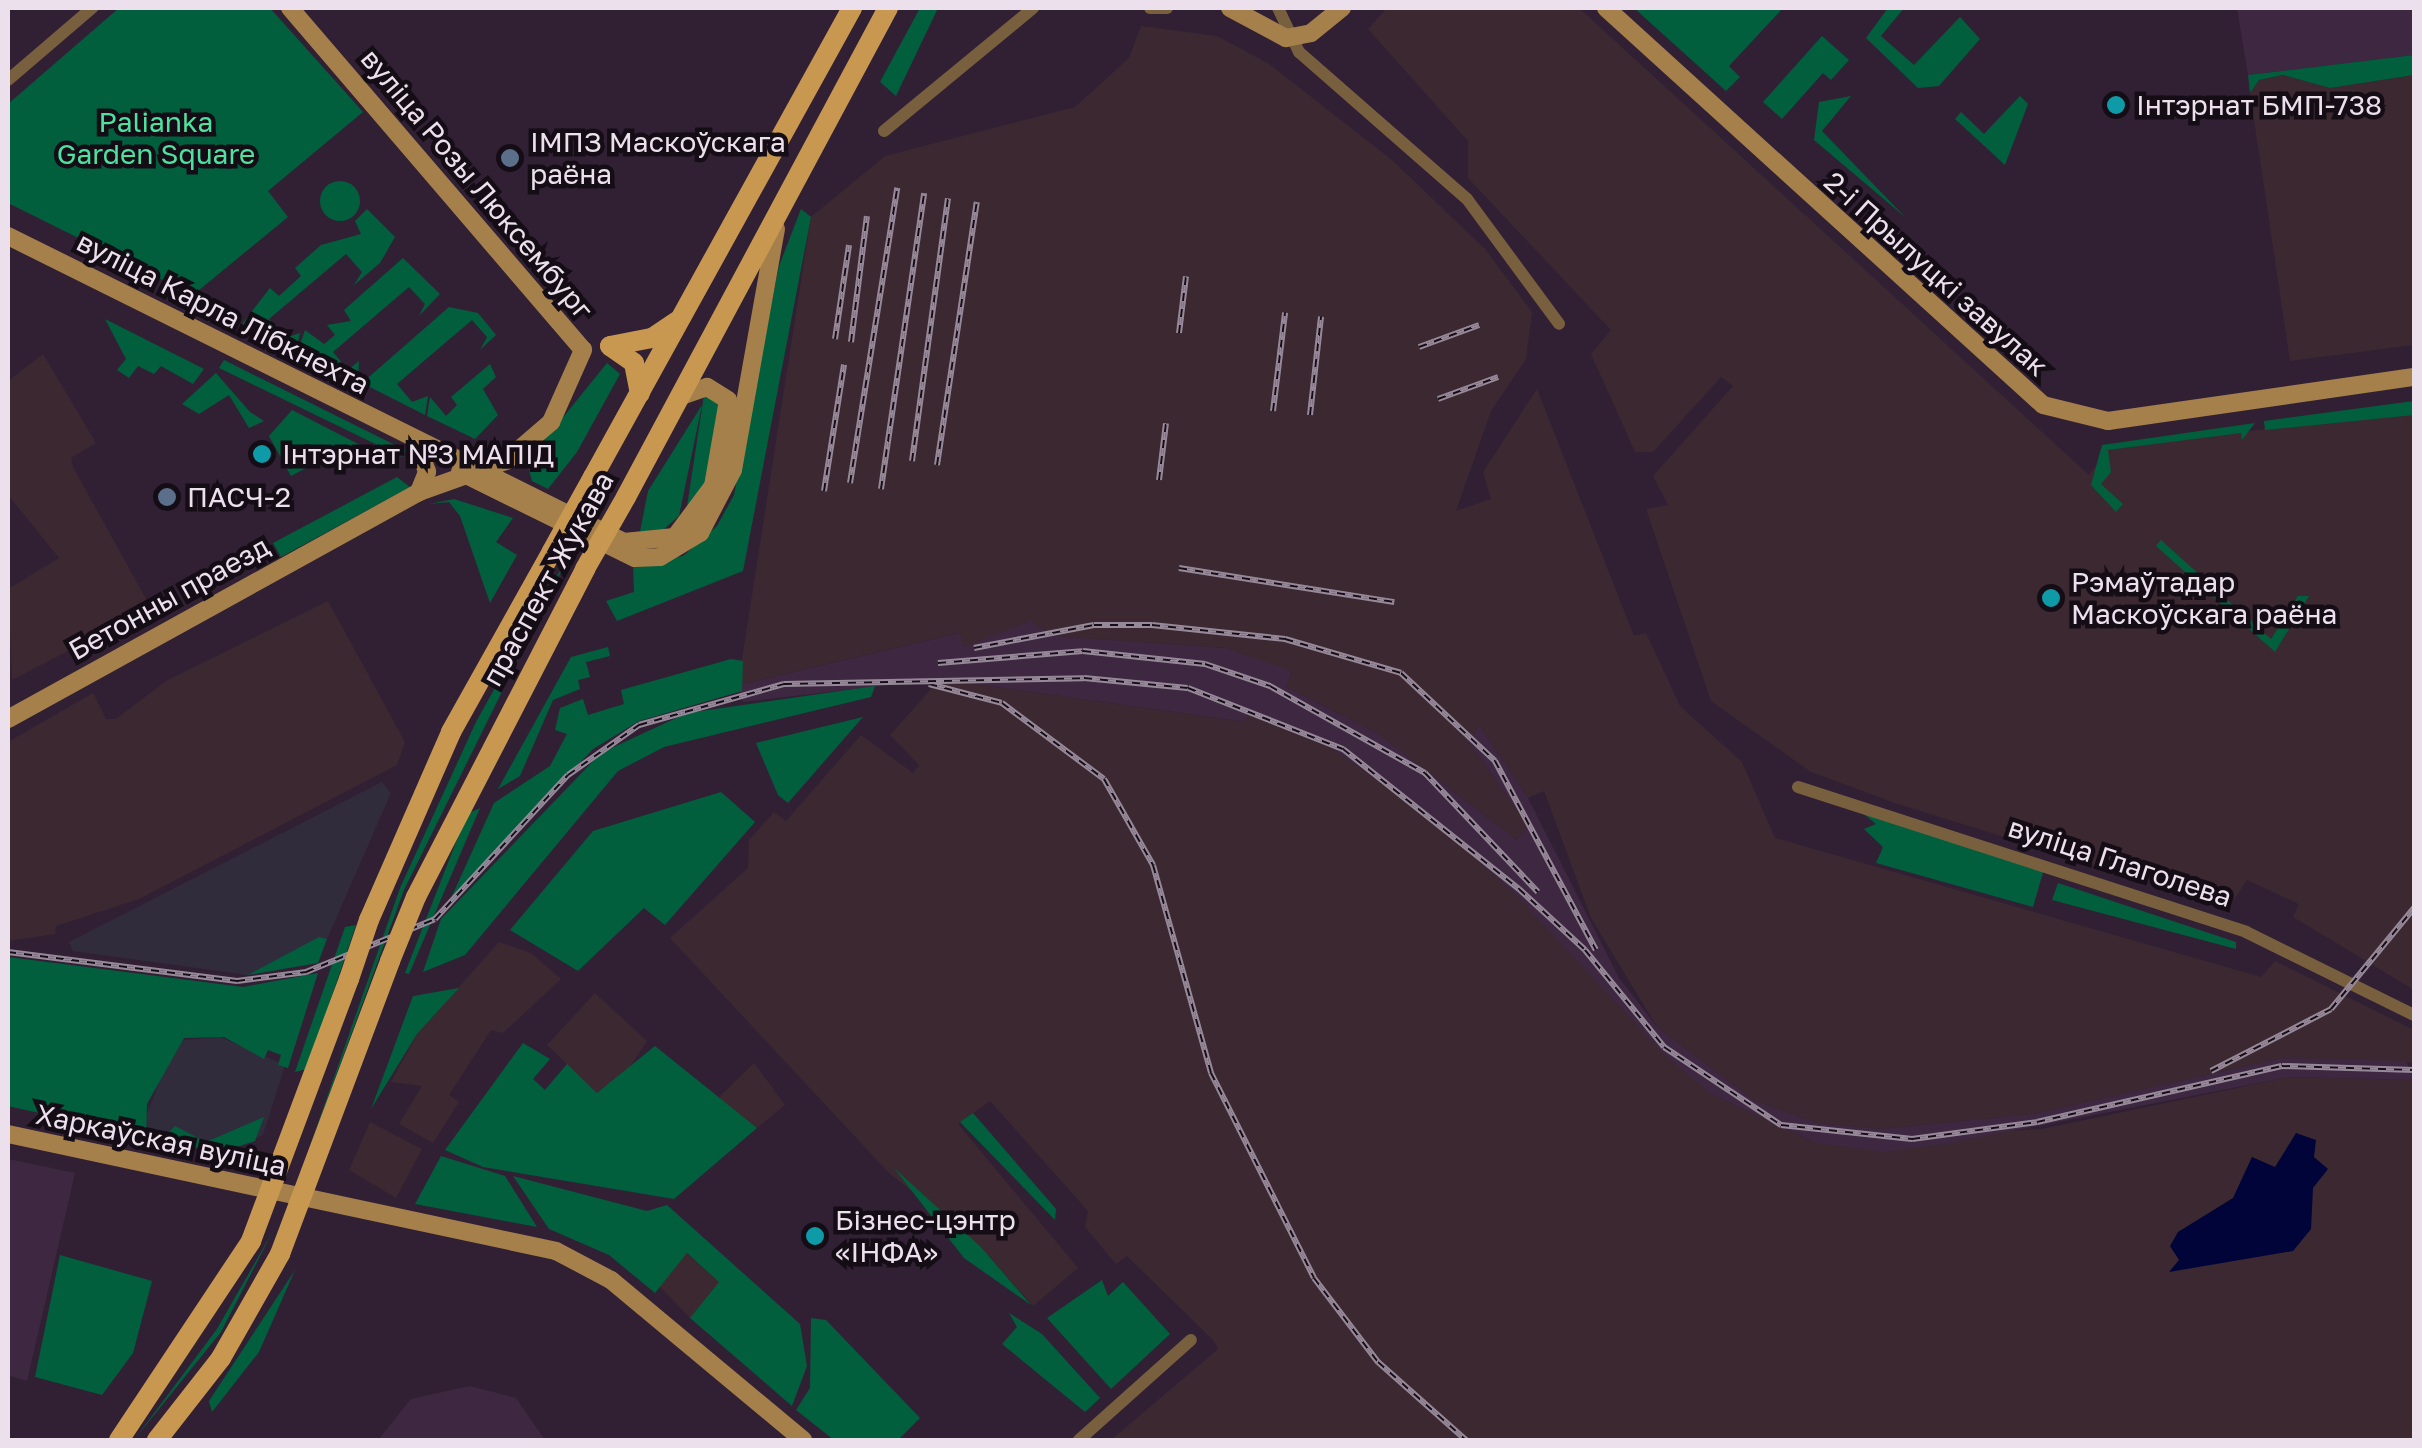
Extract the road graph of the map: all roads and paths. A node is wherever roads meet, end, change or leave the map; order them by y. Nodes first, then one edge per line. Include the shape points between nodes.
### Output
1 (92, 8) edge
2 (290, 8) edge
3 (852, 8) edge
4 (888, 8) edge
5 (1033, 8) edge
6 (1150, 8) edge
7 (1167, 8) edge
8 (1230, 8) edge
9 (1278, 8) edge
10 (1342, 8) edge
11 (1606, 8) edge
12 (1286, 38) junction
13 (8, 80) edge
14 (884, 131) dead end
15 (791, 180) junction
16 (8, 236) edge
17 (682, 316) junction
18 (1559, 324) dead end
19 (610, 346) junction
20 (583, 350) junction
21 (2414, 377) edge
22 (640, 393) junction
23 (682, 396) junction
24 (415, 440) junction
25 (506, 461) junction
26 (474, 472) junction
27 (500, 485) junction
28 (419, 492) junction
29 (8, 718) edge
30 (1798, 788) dead end
31 (391, 870) junction
32 (419, 891) junction
33 (2414, 1015) edge
34 (8, 1134) edge
35 (271, 1192) junction
36 (303, 1199) junction
37 (1191, 1340) dead end
38 (802, 1438) edge
39 (119, 1440) edge
40 (157, 1440) edge
41 (1079, 1440) edge

1 - 13 street
2 - 20 main road, вуліца Розы Люксембург
3 - 17 main road, праспект Жукава
4 - 15 main road, праспект Жукава
5 - 14 street
6 - 7 street
8 - 12 main road
9 - 12 street
10 - 12 main road via 1311,33
11 - 21 main road, 2-і Прылуцкі завулак via 2043,404 2108,421
12 - 18 street via 1442,170
15 - 23 main road, праспект Жукава
15 - 27 main road via 765,268 733,470 700,533 660,556 636,558
16 - 24 main road, вуліца Карла Лібкнехта
17 - 19 main road via 652,338
17 - 22 main road, праспект Жукава
19 - 20 main road
19 - 22 main road via 634,364
20 - 25 main road, Бетонны праезд via 552,422
22 - 31 main road, праспект Жукава, bridge via 451,732
23 - 27 main road via 714,388 729,407 713,486 675,538 624,542
23 - 32 main road, праспект Жукава, bridge
24 - 26 main road, вуліца Карла Лібкнехта
24 - 28 main road via 427,472
25 - 26 main road, Бетонны праезд
25 - 27 main road
26 - 27 main road, вуліца Карла Лібкнехта
26 - 28 main road, Бетонны праезд
28 - 29 main road, Бетонны праезд
30 - 33 street, вуліца Глаголева via 2246,932
31 - 32 main road
31 - 35 main road, праспект Жукава, bridge
32 - 36 main road, праспект Жукава, bridge
34 - 35 main road, Харкаўская вуліца
35 - 36 main road, Харкаўская вуліца
35 - 39 main road, праспект Жукава via 225,1288
36 - 38 main road, Харкаўская вуліца via 582,1262
36 - 40 main road, праспект Жукава via 249,1316
37 - 41 street

